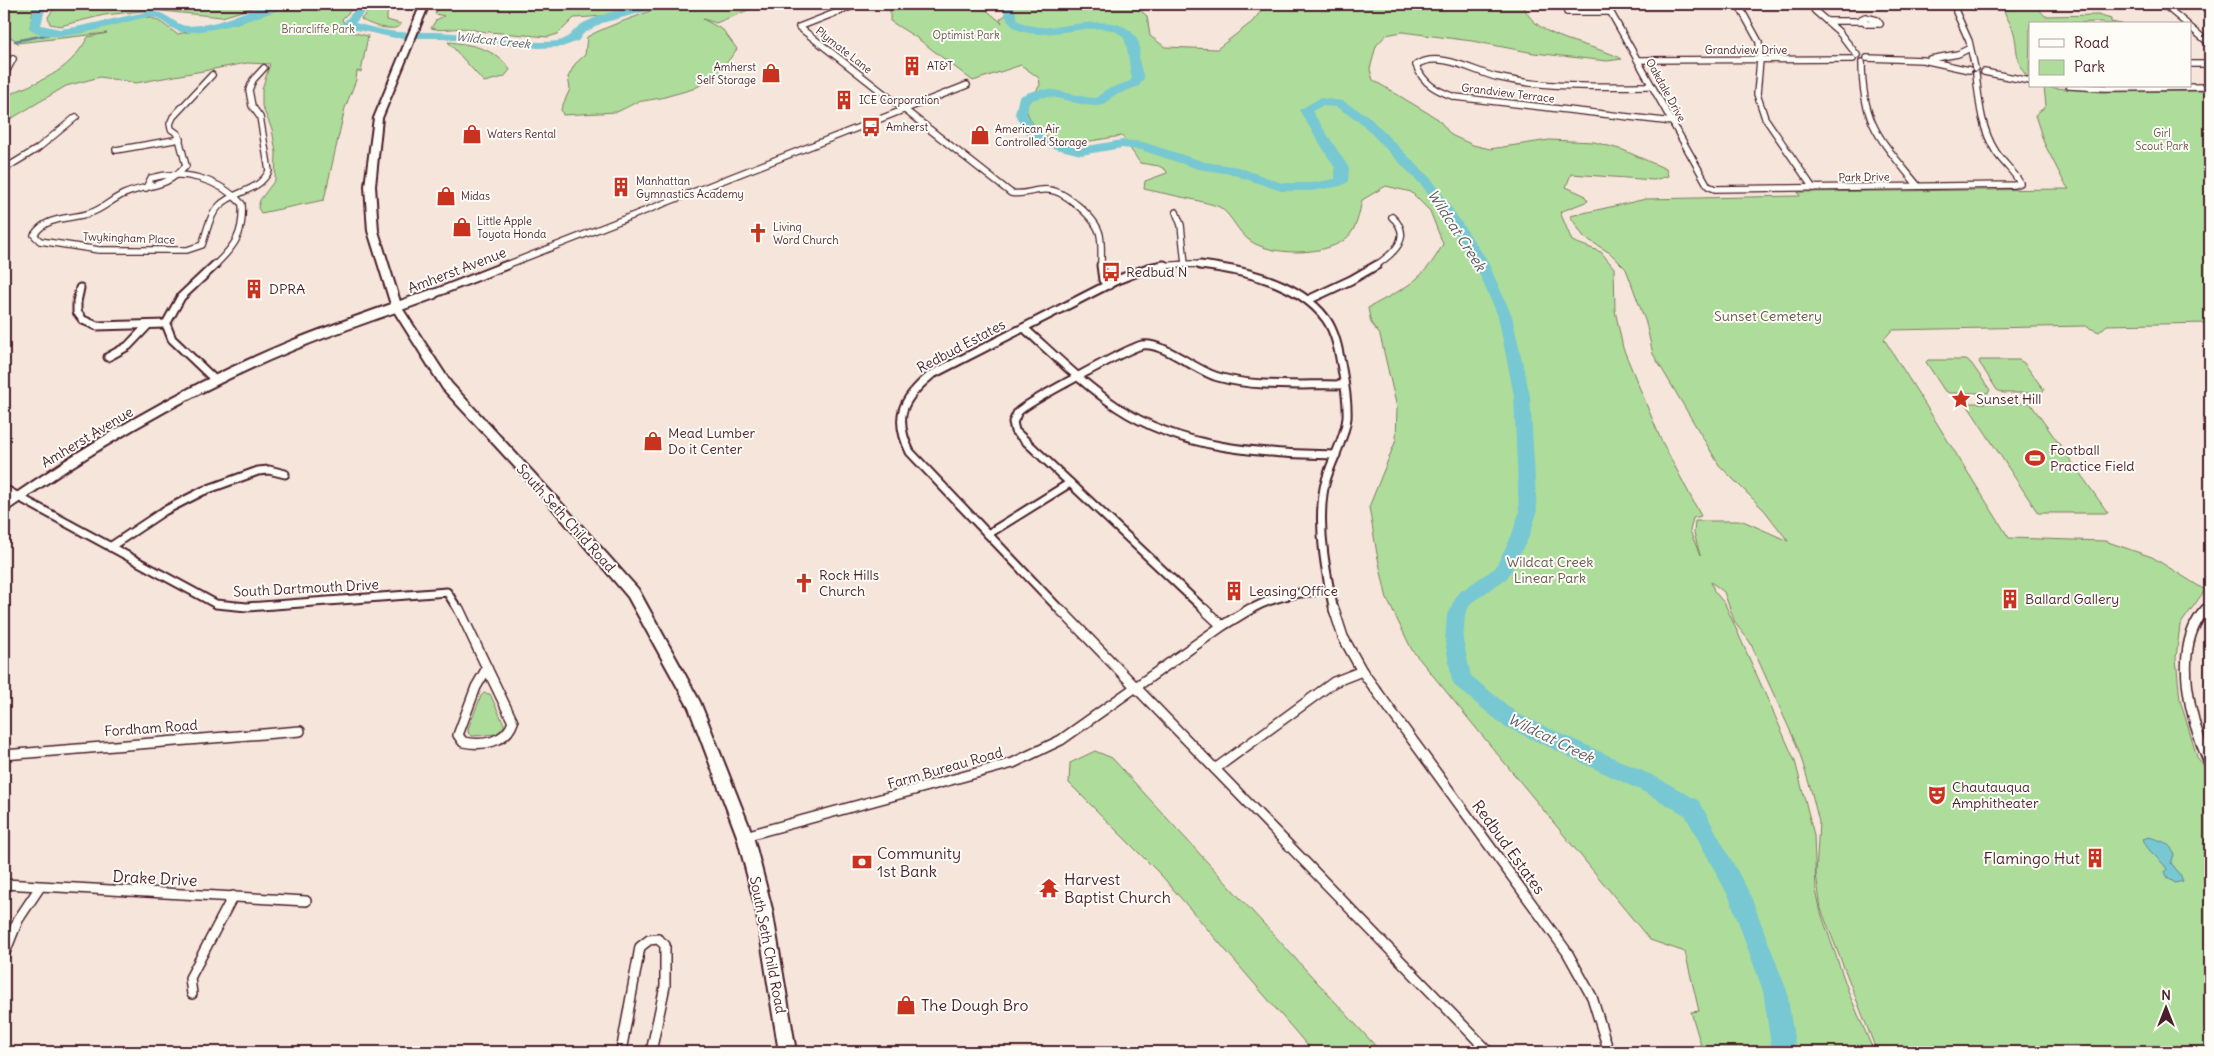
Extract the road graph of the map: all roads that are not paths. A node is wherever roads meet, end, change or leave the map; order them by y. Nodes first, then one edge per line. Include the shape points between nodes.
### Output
1 (425, 4) edge
2 (858, 4) edge
3 (1606, 4) edge
4 (1738, 4) edge
5 (1811, 4) edge
6 (1956, 4) edge
7 (2164, 4) edge
8 (1567, 12) dead end
9 (1610, 12) junction
10 (1827, 21) junction
11 (1861, 21) dead end
12 (2185, 22) edge
13 (2192, 29) edge
14 (2210, 44) edge
15 (1970, 48) junction
16 (1855, 57) junction
17 (1867, 58) junction
18 (13, 59) dead end
19 (1638, 60) junction
20 (1760, 60) junction
21 (1923, 60) junction
22 (1862, 62) junction
23 (2192, 64) edge
24 (2210, 64) edge
25 (264, 68) dead end
26 (1974, 70) junction
27 (212, 75) dead end
28 (4, 76) edge
29 (2029, 81) edge
30 (967, 85) dead end
31 (1652, 86) junction
32 (2192, 87) edge
33 (2210, 87) edge
34 (903, 110) junction
35 (76, 117) dead end
36 (1673, 122) junction
37 (180, 139) junction
38 (116, 150) dead end
39 (4, 169) edge
40 (179, 175) junction
41 (1708, 186) joint
42 (1918, 186) junction
43 (146, 188) junction
44 (1813, 188) junction
45 (236, 196) junction
46 (1176, 212) dead end
47 (1392, 217) dead end
48 (1185, 264) junction
49 (1109, 285) junction
50 (80, 288) dead end
51 (432, 294) joint
52 (1308, 300) junction
53 (397, 308) junction
54 (166, 324) junction
55 (148, 325) junction
56 (1024, 328) junction
57 (108, 358) dead end
58 (1078, 376) junction
59 (215, 380) junction
60 (1343, 385) junction
61 (1336, 455) junction
62 (285, 474) dead end
63 (1070, 483) junction
64 (4, 489) edge
65 (18, 497) junction
66 (4, 506) edge
67 (988, 534) junction
68 (110, 547) junction
69 (1331, 591) junction
70 (2210, 605) edge
71 (1222, 626) junction
72 (487, 668) junction
73 (1362, 671) junction
74 (1135, 689) junction
75 (300, 731) dead end
76 (4, 755) edge
77 (2210, 765) edge
78 (1216, 768) junction
79 (745, 836) junction
80 (4, 884) edge
81 (40, 887) junction
82 (233, 896) junction
83 (306, 901) dead end
84 (4, 955) edge
85 (192, 994) dead end
86 (621, 1052) edge
87 (651, 1052) edge
88 (788, 1052) edge
89 (1489, 1052) edge
90 (1609, 1052) edge

1 - 53 main road, South Seth Child Road via 378,118 370,186 373,231
2 - 34 street, Plymate Lane via 799,27
3 - 9 street, Oakdale Drive
4 - 20 street via 1759,42
5 - 10 street
6 - 15 street
7 - 12 street
8 - 9 street
9 - 19 street, Oakdale Drive
10 - 11 street
10 - 16 street
13 - 14 street
15 - 21 street via 1944,58
15 - 26 street
16 - 17 street
16 - 20 street, Grandview Drive
16 - 22 street
17 - 21 street
17 - 22 street via 1868,61
18 - 28 street
19 - 20 street, Grandview Drive
19 - 31 street, Oakdale Drive
20 - 44 street via 1757,94 1765,118
21 - 26 street
22 - 42 street via 1866,110 1881,138
23 - 24 street
25 - 45 street via 249,90 252,106 260,117 269,171 266,180
26 - 29 street
26 - 42 street, Park Drive via 1984,130 2020,183
27 - 37 street via 173,117 171,129
30 - 34 street, Amherst Avenue
31 - 36 street, Oakdale Drive
31 - 36 street, Grandview Terrace via 1554,86 1496,77 1436,59 1424,59 1416,64 1429,86 1455,97
32 - 33 street
34 - 49 street via 1011,193 1019,196 1052,190 1061,193 1089,216 1098,227 1101,275
34 - 51 street, Amherst Avenue
35 - 39 street via 37,149
36 - 41 street, Oakdale Drive
37 - 38 street
37 - 40 street via 186,166
40 - 43 street, Twykingham Place via 169,184
40 - 43 street via 156,176
40 - 45 street via 214,183
41 - 44 street, Park Drive via 1715,189
42 - 44 street, Park Drive
43 - 45 street, Twykingham Place via 123,195 94,212 50,221 37,229 34,235 40,241 99,250 187,250 202,246 216,208
45 - 54 street via 244,212 234,245 222,261 182,296
46 - 48 street via 1181,225
47 - 52 street via 1401,226 1402,236 1391,257
48 - 49 street, Redbud Estates via 1150,268
48 - 52 street, Redbud Estates via 1208,264 1262,278
49 - 56 street, Redbud Estates
50 - 55 street via 75,307 78,317 88,323 97,326
51 - 53 street, Amherst Avenue
52 - 60 street, Redbud Estates via 1326,318 1335,338
53 - 59 street, Amherst Avenue via 296,344
53 - 79 main road, South Seth Child Road via 447,386 633,593 695,706
54 - 55 street
54 - 59 street via 172,339
55 - 57 street via 128,346
56 - 58 street, Redbud Estates
56 - 67 street, Redbud Estates via 931,375 916,387 901,411 902,436 910,452
58 - 60 street via 1135,347 1151,345 1166,349 1195,368 1242,382
58 - 61 street, Redbud Estates via 1118,408 1151,426 1192,441 1255,453
58 - 63 street via 1018,411 1013,422 1015,431
59 - 65 street, Amherst Avenue via 127,427
60 - 61 street, Redbud Estates via 1347,409
61 - 69 street, Redbud Estates via 1321,501
62 - 68 street via 258,471 203,491 164,511
63 - 67 street
63 - 71 street
64 - 65 street, South Dartmouth Drive
65 - 66 street, Amherst Avenue
65 - 68 street, South Dartmouth Drive
67 - 74 street, Redbud Estates
68 - 72 street, South Dartmouth Drive via 216,604 230,607 447,592
69 - 71 street via 1285,595 1254,607
69 - 73 street, Redbud Estates via 1338,625
70 - 77 street via 2201,611 2189,634 2187,653 2190,699
71 - 74 street
72 - 72 street, South Dartmouth Drive via 476,687 458,735 468,744 497,740 512,728 513,722
73 - 78 street via 1334,682
73 - 90 street, Redbud Estates via 1566,952 1592,998
74 - 78 street, Redbud Estates
74 - 79 street, Farm Bureau Road via 1061,740 1013,763
75 - 76 street, Fordham Road
78 - 89 street, Redbud Estates
79 - 88 main road, South Seth Child Road via 764,908
80 - 81 street, Drake Drive
81 - 82 street, Drake Drive
81 - 84 street via 18,920
82 - 83 street, Drake Drive
82 - 85 street via 190,978
86 - 87 street via 640,947 649,940 658,939 665,945 666,978

